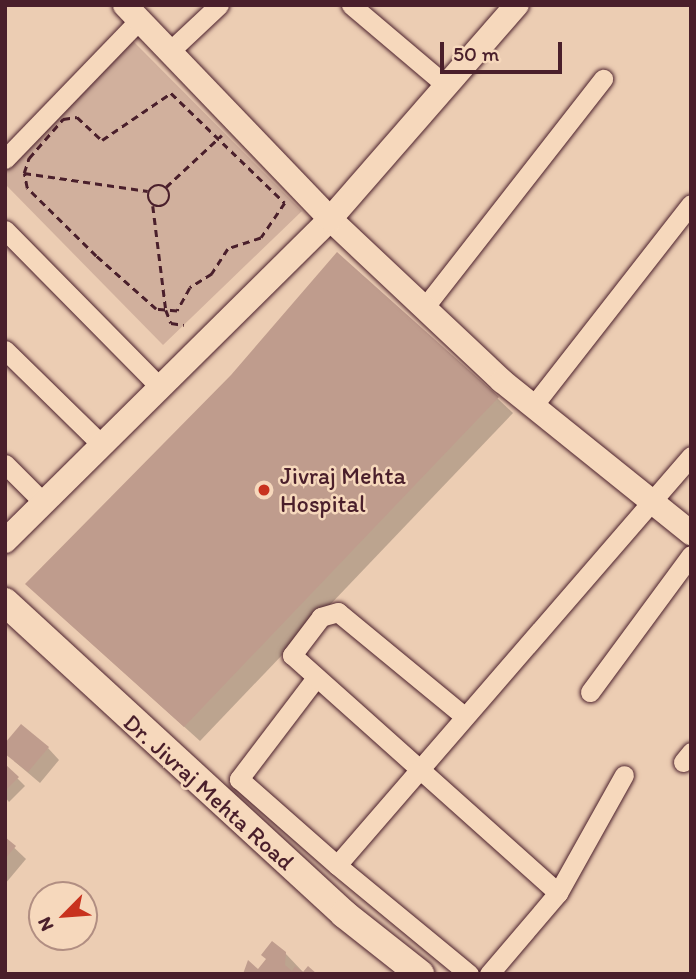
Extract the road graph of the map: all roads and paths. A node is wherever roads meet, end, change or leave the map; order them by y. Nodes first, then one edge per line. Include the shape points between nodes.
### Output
1 (219, 5) edge
2 (351, 5) edge
3 (517, 5) edge
4 (132, 13) edge
5 (170, 51) junction
6 (603, 79) dead end
7 (446, 86) junction
8 (222, 135) dead end
9 (218, 139) junction
10 (5, 159) edge
11 (24, 173) junction
12 (166, 187) junction
13 (148, 191) junction
14 (691, 204) edge
15 (153, 206) junction
16 (330, 219) junction
17 (5, 230) edge
18 (424, 307) junction
19 (166, 310) junction
20 (184, 326) dead end
21 (5, 350) edge
22 (160, 387) junction
23 (533, 406) junction
24 (102, 445) junction
25 (691, 456) edge
26 (5, 464) edge
27 (44, 503) junction
28 (653, 503) junction
29 (691, 533) edge
30 (5, 541) edge
31 (691, 555) edge
32 (5, 602) edge
33 (5, 623) edge
34 (315, 679) junction
35 (590, 692) dead end
36 (464, 716) junction
37 (416, 771) junction
38 (624, 775) dead end
39 (239, 779) junction
40 (220, 802) junction
41 (335, 864) junction
42 (313, 887) junction
43 (558, 893) junction
44 (431, 942) junction
45 (412, 972) edge
46 (469, 974) edge
47 (489, 974) edge

1 - 5 street
2 - 7 street
3 - 7 street
4 - 5 street
4 - 10 street
5 - 16 street
6 - 18 street
7 - 16 street
8 - 9 path
9 - 11 path via 171,93 102,140 77,117 63,119 29,158
9 - 12 path
9 - 19 path via 285,202 261,238 228,248 212,274 190,288 177,310
11 - 13 path
11 - 19 path via 27,188 96,256 156,309
12 - 13 path
12 - 15 path via 167,205
13 - 15 path
14 - 23 street
15 - 19 path
16 - 18 street
16 - 22 street
17 - 22 street
18 - 23 street
19 - 20 path via 171,323
21 - 24 street
22 - 24 street
23 - 28 street
24 - 27 street
25 - 28 street
26 - 27 street
27 - 30 street
28 - 29 street
28 - 36 street
31 - 35 street
32 - 40 main road, Dr. Jivraj Mehta Road
33 - 45 main road via 320,909
34 - 36 street via 292,655 321,617 338,612
34 - 37 street
34 - 39 street
36 - 37 street
37 - 41 street
37 - 43 street
38 - 43 street
39 - 40 street
39 - 41 street
40 - 42 main road, Dr. Jivraj Mehta Road
41 - 42 street
41 - 44 street
42 - 45 main road, Dr. Jivraj Mehta Road
43 - 47 street
44 - 45 street
44 - 46 street

